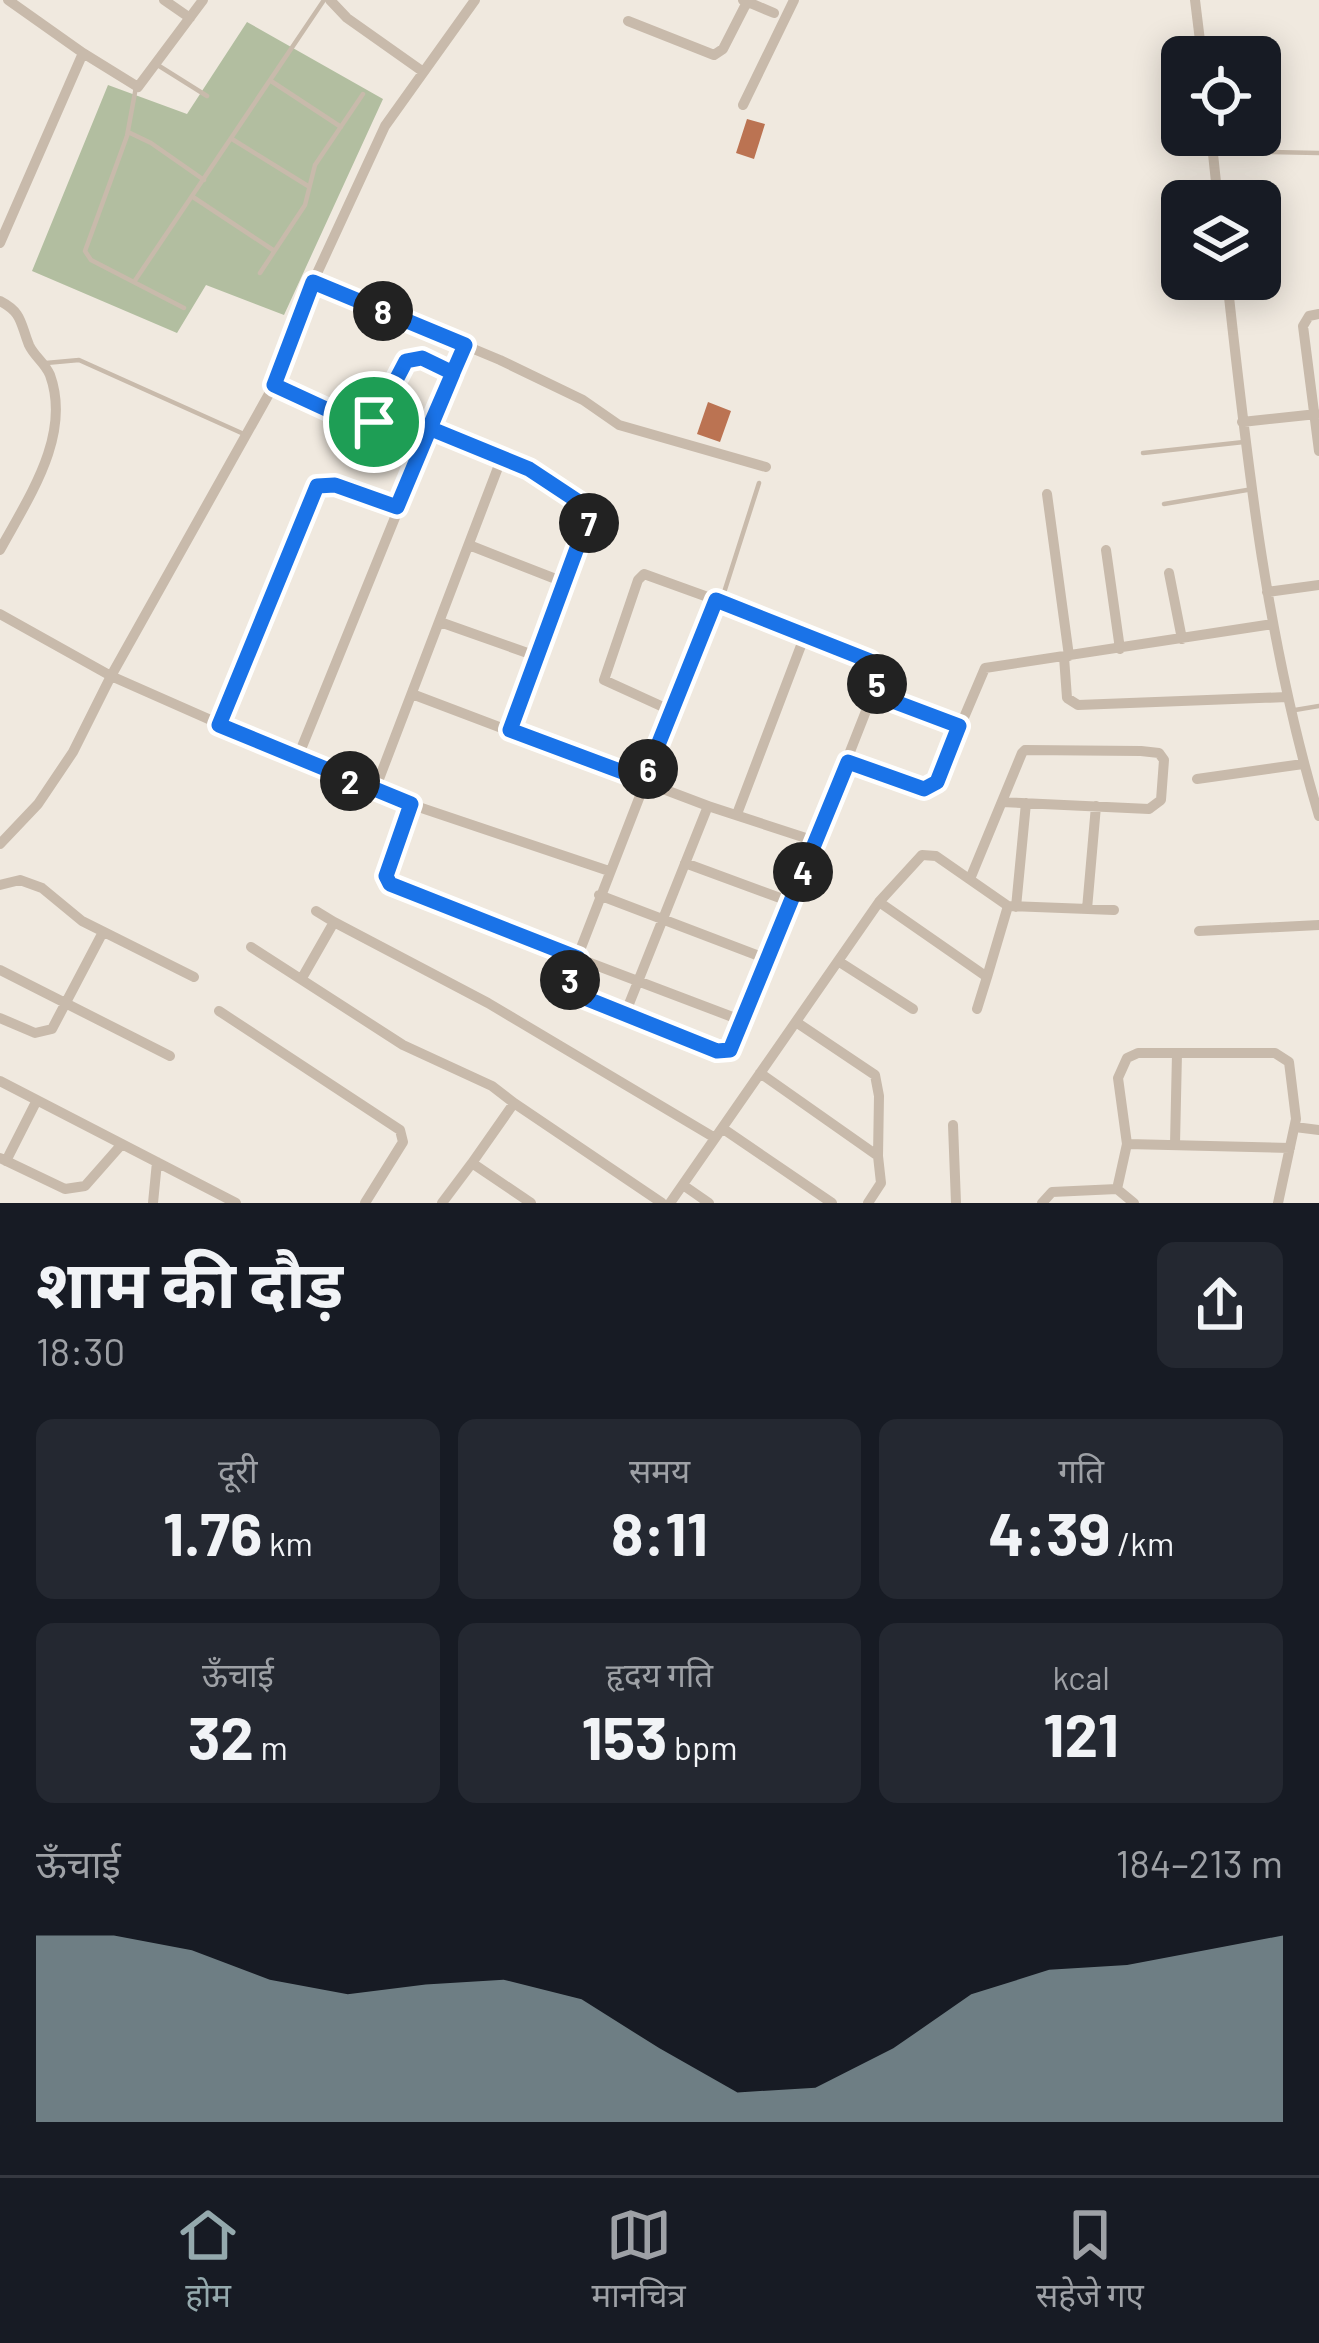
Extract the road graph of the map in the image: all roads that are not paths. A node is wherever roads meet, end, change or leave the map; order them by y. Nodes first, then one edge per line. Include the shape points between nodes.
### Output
1 (164, 0) edge
2 (203, 0) edge
3 (327, 0) edge
4 (475, 0) edge
5 (794, 0) edge
6 (1195, 0) edge
7 (745, 1) edge
8 (4, 2) edge
9 (774, 13) dead end
10 (190, 18) junction
11 (628, 21) dead end
12 (1199, 36) edge
13 (83, 53) junction
14 (155, 64) junction
15 (422, 71) junction
16 (271, 81) junction
17 (136, 87) junction
18 (363, 94) dead end
19 (207, 96) dead end
20 (743, 105) dead end
21 (341, 127) junction
22 (127, 132) junction
23 (232, 139) junction
24 (1281, 153) edge
25 (1319, 154) edge
26 (204, 181) junction
27 (308, 186) junction
28 (193, 196) junction
29 (0, 243) edge
30 (275, 251) junction
31 (260, 273) dead end
32 (134, 282) junction
33 (313, 282) junction
34 (1229, 300) edge
35 (0, 301) edge
36 (184, 308) dead end
37 (1319, 314) edge
38 (465, 345) junction
39 (44, 363) junction
40 (453, 373) junction
41 (274, 385) junction
42 (1316, 414) edge
43 (1243, 422) junction
44 (429, 428) junction
45 (246, 435) junction
46 (1244, 442) junction
47 (1319, 451) edge
48 (1143, 453) dead end
49 (502, 457) junction
50 (766, 466) dead end
51 (759, 483) dead end
52 (1250, 489) junction
53 (1046, 494) dead end
54 (1164, 504) dead end
55 (397, 507) junction
56 (469, 545) junction
57 (0, 550) edge
58 (1106, 550) dead end
59 (1169, 573) dead end
60 (566, 583) junction
61 (1319, 585) edge
62 (1267, 592) junction
63 (719, 601) junction
64 (0, 614) edge
65 (440, 622) junction
66 (1273, 624) junction
67 (805, 635) junction
68 (1182, 639) junction
69 (1120, 649) junction
70 (536, 656) junction
71 (1066, 657) junction
72 (111, 676) junction
73 (412, 694) junction
74 (874, 694) junction
75 (1287, 697) junction
76 (1319, 706) edge
77 (672, 711) junction
78 (1290, 711) junction
79 (219, 725) junction
80 (959, 726) junction
81 (510, 730) junction
82 (297, 759) junction
83 (848, 762) junction
84 (1304, 764) junction
85 (1197, 778) dead end
86 (644, 780) junction
87 (374, 792) junction
88 (1003, 802) junction
89 (1026, 803) junction
90 (411, 804) junction
91 (708, 806) junction
92 (1096, 806) junction
93 (737, 814) junction
94 (1319, 816) edge
95 (815, 841) junction
96 (0, 844) edge
97 (686, 863) junction
98 (608, 871) junction
99 (970, 880) junction
100 (0, 885) edge
101 (599, 895) junction
102 (791, 902) junction
103 (879, 902) junction
104 (1012, 906) junction
105 (1087, 909) junction
106 (1114, 910) dead end
107 (316, 911) dead end
108 (663, 919) junction
109 (334, 922) junction
110 (1319, 925) edge
111 (1199, 931) dead end
112 (103, 932) junction
113 (251, 947) dead end
114 (578, 958) junction
115 (767, 958) junction
116 (838, 961) junction
117 (0, 970) edge
118 (194, 976) dead end
119 (987, 977) junction
120 (302, 978) junction
121 (639, 980) junction
122 (69, 1003) junction
123 (913, 1009) dead end
124 (977, 1009) dead end
125 (219, 1011) dead end
126 (626, 1014) junction
127 (0, 1018) edge
128 (743, 1021) junction
129 (796, 1022) junction
130 (1178, 1053) junction
131 (170, 1056) dead end
132 (760, 1073) junction
133 (0, 1081) edge
134 (37, 1100) junction
135 (514, 1102) junction
136 (953, 1125) dead end
137 (1295, 1127) junction
138 (1319, 1130) edge
139 (719, 1133) junction
140 (122, 1144) junction
141 (1127, 1144) junction
142 (1175, 1144) junction
143 (1290, 1148) junction
144 (878, 1156) junction
145 (3, 1160) edge
146 (157, 1162) junction
147 (472, 1162) junction
148 (881, 1183) junction
149 (683, 1185) junction
150 (1117, 1189) junction
151 (153, 1203) edge
152 (236, 1203) edge
153 (364, 1203) edge
154 (442, 1203) edge
155 (531, 1203) edge
156 (666, 1203) edge
157 (709, 1203) edge
158 (832, 1203) edge
159 (868, 1203) edge
160 (882, 1203) edge
161 (956, 1203) edge
162 (1030, 1203) edge
163 (1042, 1203) edge
164 (1134, 1203) edge
165 (1278, 1203) edge

1 - 10 street
2 - 10 street
3 - 15 street
3 - 16 lane
4 - 15 street
5 - 20 street
6 - 12 street
7 - 9 street
7 - 11 street via 714,55
8 - 13 street
10 - 14 street
13 - 17 street
13 - 29 street
14 - 17 street
14 - 19 lane
15 - 33 street via 385,126
16 - 21 lane
16 - 23 lane
17 - 22 lane
18 - 21 lane
21 - 27 lane
22 - 26 lane
22 - 32 lane via 85,247 91,260
23 - 26 lane
23 - 27 lane
24 - 25 lane
26 - 28 lane
27 - 30 lane
28 - 30 lane
28 - 32 lane
30 - 31 lane
32 - 36 lane
33 - 38 street
33 - 41 street
34 - 43 street
35 - 39 street via 21,315
37 - 42 street via 1303,326
38 - 40 street
38 - 50 street via 619,425
39 - 45 lane via 79,360
39 - 57 street via 57,423
40 - 41 street via 422,358 406,361 370,426
40 - 44 street
41 - 45 street
42 - 43 street
42 - 47 street
43 - 46 street
44 - 49 street
44 - 55 street
45 - 72 street
46 - 48 lane
46 - 52 street
49 - 56 street
49 - 60 street via 591,510
51 - 63 lane
52 - 54 lane
52 - 62 street
53 - 71 street
55 - 79 street via 317,486
55 - 82 street
56 - 60 street
56 - 65 street
58 - 69 street
59 - 68 street
60 - 70 street
61 - 62 street
62 - 66 street
63 - 67 street
63 - 77 street
63 - 77 street via 651,575 638,580 604,680
64 - 72 street
65 - 70 street
65 - 73 street
66 - 68 street
66 - 75 street
67 - 74 street via 876,664
67 - 93 street
68 - 69 street
69 - 71 street
70 - 81 street
71 - 75 street via 1067,698 1078,705
71 - 80 street via 985,668
72 - 79 street
72 - 96 street via 55,782
73 - 81 street
73 - 87 street
74 - 80 street
74 - 83 street
75 - 78 street
76 - 78 lane
77 - 86 street
78 - 84 street
79 - 82 street
80 - 83 street via 937,782 924,789
81 - 86 street
82 - 87 street
83 - 95 street
84 - 85 street
84 - 94 street
86 - 91 street
86 - 98 street
87 - 90 street
88 - 89 street
88 - 92 street via 1031,748 1162,757 1159,804
88 - 99 street
89 - 92 street
89 - 104 street
90 - 98 street
90 - 114 street via 390,884
91 - 93 street
91 - 97 street
92 - 105 street
93 - 95 street
95 - 102 street
97 - 102 street
97 - 108 street
98 - 101 street
99 - 103 street via 925,854
99 - 104 street
100 - 112 street via 32,883
101 - 108 street
101 - 114 street
102 - 115 street
103 - 116 street
103 - 119 street
104 - 105 street
104 - 119 street
105 - 106 street
107 - 109 street
108 - 115 street
108 - 121 street
109 - 120 street
109 - 139 street
110 - 111 street
112 - 118 street
112 - 122 street
113 - 120 street
114 - 121 street
114 - 126 street via 571,992
115 - 128 street
116 - 123 street
116 - 129 street
117 - 122 street
119 - 124 street
120 - 135 street via 403,1045
121 - 126 street
121 - 128 street
122 - 127 street via 40,1034
122 - 131 street
125 - 153 street via 400,1130 403,1142
126 - 128 street via 724,1052
129 - 132 street
129 - 144 street via 875,1076
130 - 137 street via 1281,1054 1291,1068
130 - 141 street via 1132,1054 1119,1070
130 - 142 street
132 - 139 street
132 - 144 street
133 - 134 street
134 - 140 street
134 - 145 street
135 - 147 street
135 - 156 street
136 - 161 street
137 - 138 street
137 - 143 street
139 - 149 street
139 - 158 street
140 - 145 street via 76,1188
140 - 146 street
141 - 142 street
141 - 150 street
142 - 143 street
143 - 165 street
144 - 148 street
146 - 151 street
146 - 152 street
147 - 154 street
147 - 155 street
148 - 159 street
148 - 160 street
149 - 156 street
149 - 157 street
150 - 163 street via 1052,1192
150 - 164 street
162 - 163 street

